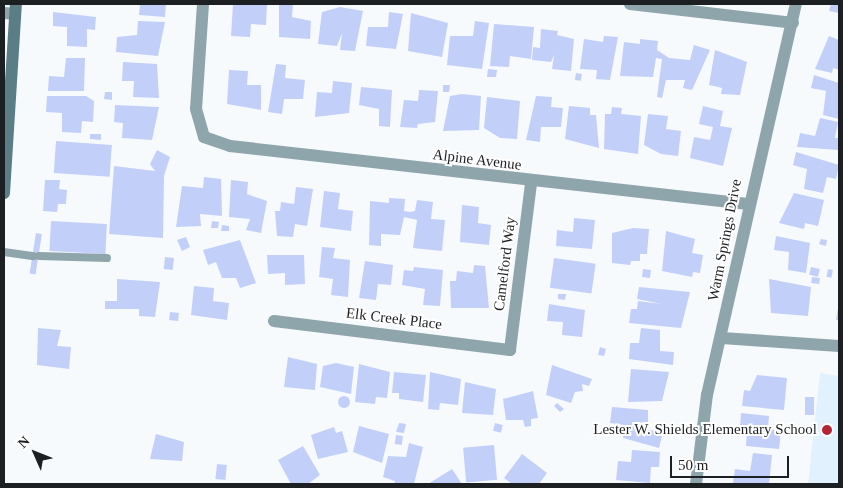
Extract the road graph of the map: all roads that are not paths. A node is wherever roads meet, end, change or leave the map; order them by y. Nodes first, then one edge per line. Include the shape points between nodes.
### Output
1 (202, 4) edge
2 (630, 4) edge
3 (796, 4) edge
4 (11, 10) edge
5 (793, 23) junction
6 (531, 183) junction
7 (4, 193) edge
8 (748, 204) junction
9 (4, 252) edge
10 (108, 258) dead end
11 (274, 321) dead end
12 (722, 338) junction
13 (839, 346) edge
14 (510, 350) joint
15 (696, 484) edge

1 - 6 street, Alpine Avenue via 196,109 204,137 230,146
2 - 5 street
3 - 5 street, Warm Springs Drive
4 - 7 main road
5 - 8 street, Warm Springs Drive
6 - 8 street, Alpine Avenue
6 - 14 street, Camelford Way
8 - 12 street, Warm Springs Drive
9 - 10 lane
11 - 14 street, Elk Creek Place
12 - 13 street
12 - 15 street, Warm Springs Drive via 707,395

